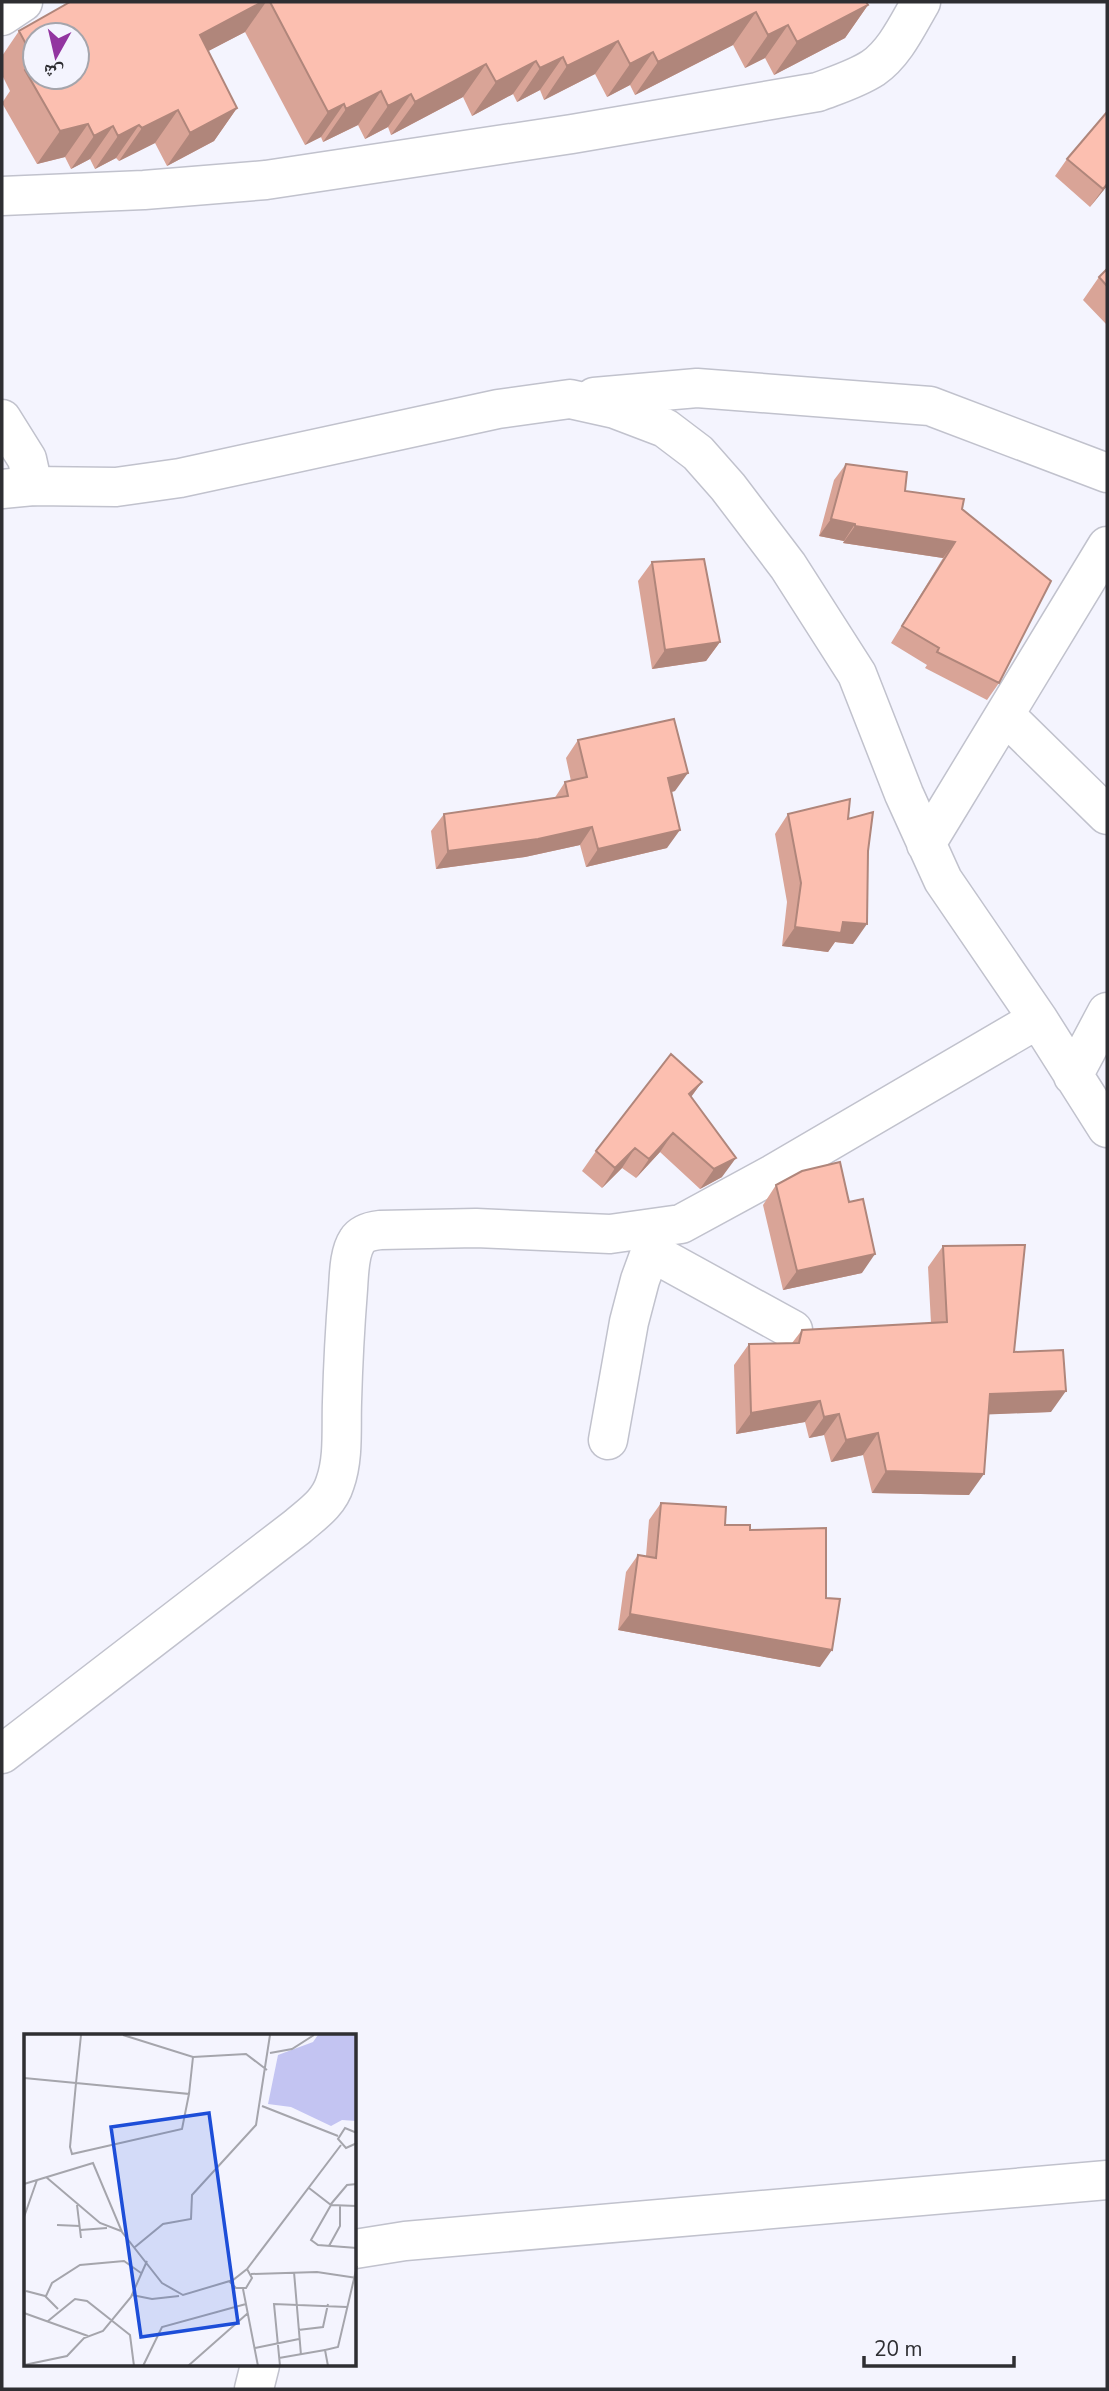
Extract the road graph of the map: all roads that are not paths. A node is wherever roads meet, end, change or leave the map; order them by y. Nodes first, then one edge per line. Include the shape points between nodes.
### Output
1 (23, 2) edge
2 (921, 2) edge
3 (2, 16) edge
4 (2, 196) edge
5 (569, 399) junction
6 (2, 419) edge
7 (1107, 473) edge
8 (17, 488) edge
9 (1107, 546) edge
10 (1004, 715) junction
11 (1107, 815) edge
12 (926, 844) junction
13 (1107, 1012) edge
14 (1038, 1019) junction
15 (1073, 1076) junction
16 (1107, 1128) edge
17 (655, 1240) junction
18 (793, 1330) dead end
19 (608, 1440) dead end
20 (2, 1755) edge
21 (1107, 2180) edge
22 (357, 2249) edge
23 (260, 2366) edge
24 (254, 2389) edge

1 - 3 street
2 - 4 street via 898,41 875,66 818,92 572,135 266,180
5 - 7 street via 697,388 929,406
5 - 8 street via 180,478 116,487
5 - 12 street via 615,409 664,428 698,453 728,487 788,566 857,674
6 - 8 street via 27,459
9 - 10 street
10 - 11 street
10 - 12 street
12 - 14 street via 943,880
13 - 15 street
14 - 15 street
14 - 17 street
15 - 16 street
17 - 18 street
17 - 19 street via 629,1322
17 - 20 street via 476,1228 369,1231 358,1239 344,1338 339,1470 331,1494 297,1527
21 - 22 street
23 - 24 street

